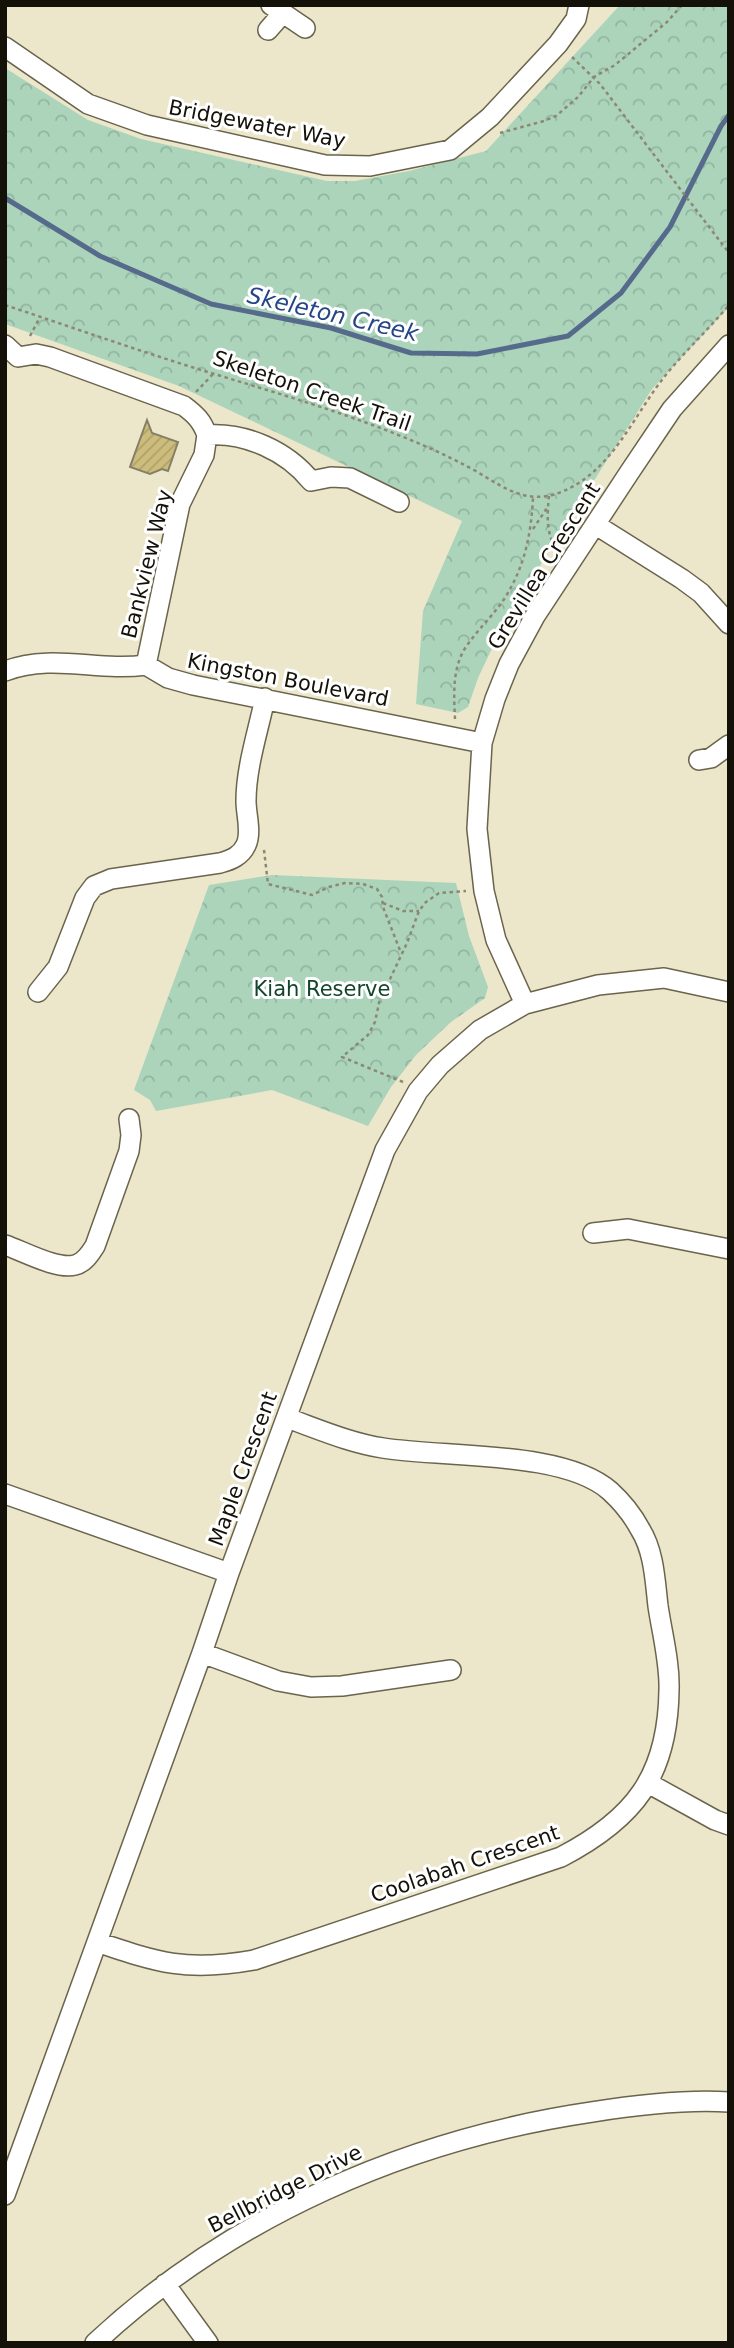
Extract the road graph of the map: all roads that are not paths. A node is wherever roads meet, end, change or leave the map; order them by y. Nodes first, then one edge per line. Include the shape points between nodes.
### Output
1 (579, 5) edge
2 (276, 10) edge
3 (305, 28) dead end
4 (268, 30) dead end
5 (5, 47) edge
6 (729, 345) edge
7 (10, 357) edge
8 (207, 435) junction
9 (399, 502) dead end
10 (596, 525) junction
11 (729, 624) edge
12 (146, 664) junction
13 (5, 671) edge
14 (265, 698) junction
15 (482, 743) junction
16 (729, 745) edge
17 (699, 760) dead end
18 (38, 992) dead end
19 (729, 992) edge
20 (525, 1004) junction
21 (129, 1119) dead end
22 (593, 1233) dead end
23 (5, 1245) edge
24 (729, 1249) edge
25 (287, 1418) junction
26 (7, 1500) edge
27 (229, 1573) junction
28 (202, 1653) junction
29 (451, 1670) dead end
30 (648, 1783) junction
31 (729, 1825) edge
32 (97, 1942) junction
33 (729, 2102) edge
34 (5, 2195) edge
35 (165, 2284) junction
36 (95, 2343) edge
37 (208, 2343) edge

1 - 5 street, Bridgewater Way via 576,19 558,44 490,117 450,150 370,166 325,165 147,125 88,104
2 - 3 street
2 - 4 street
6 - 10 street, Grevillea Crescent via 672,409
7 - 8 street via 50,357 184,406 195,414
8 - 9 street via 247,438 285,457 311,481 350,478
8 - 12 street, Bankview Way via 204,455 180,504
10 - 11 street via 701,593
10 - 15 street, Grevillea Crescent via 509,664
12 - 13 street via 122,668 59,661
12 - 14 street, Kingston Boulevard via 167,678
14 - 15 street, Kingston Boulevard
14 - 18 street via 247,780 246,846 231,860 111,879 94,886 58,967
15 - 20 street, Grevillea Crescent via 477,829 484,891 496,940
16 - 17 street
19 - 20 street, Maple Crescent via 664,978 597,985
20 - 25 street, Maple Crescent via 480,1030 418,1091 385,1150
21 - 23 street via 129,1151 88,1256 78,1265 66,1266
22 - 24 street via 628,1229
25 - 27 street, Maple Crescent
25 - 30 street, Coolabah Crescent via 383,1448 564,1468 610,1491 641,1530 652,1562 670,1688 666,1734
26 - 27 street
27 - 28 street, Maple Crescent
28 - 29 street via 278,1681 311,1687
28 - 32 street, Maple Crescent
30 - 31 street
30 - 32 street, Coolabah Crescent via 616,1823 561,1857 254,1960 190,1967 155,1962
32 - 34 street, Maple Crescent
33 - 35 street, Bellbridge Drive via 632,2106 541,2119 461,2138 378,2166 323,2191 263,2221
35 - 36 street, Bellbridge Drive
35 - 37 street

